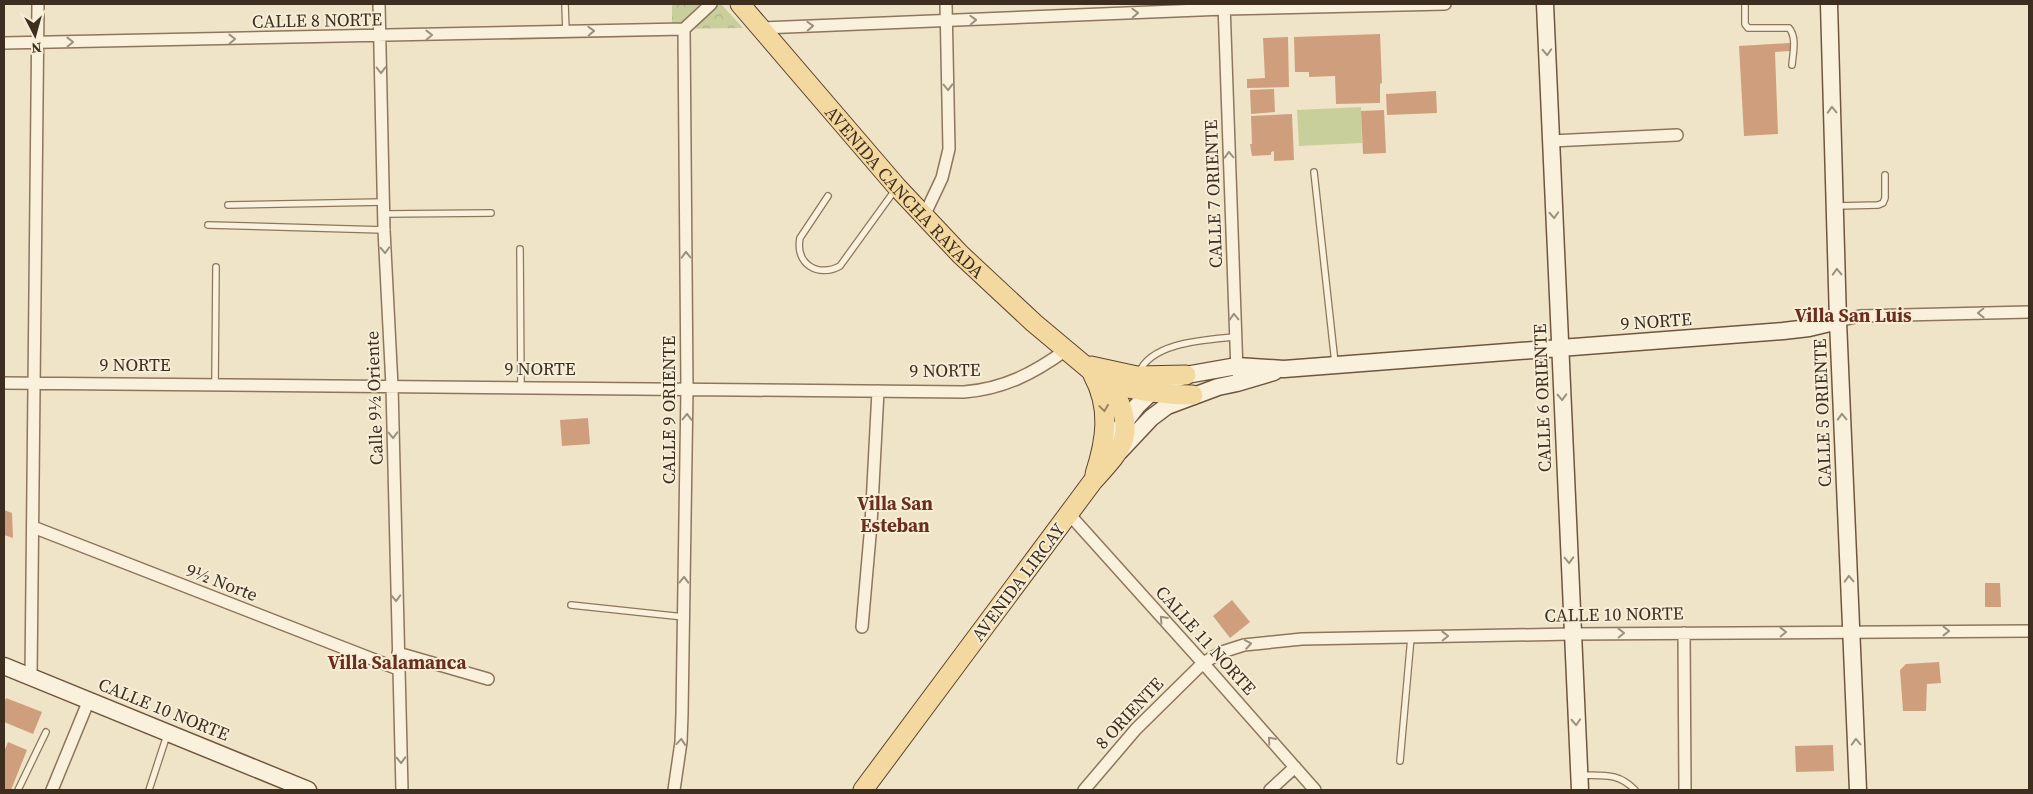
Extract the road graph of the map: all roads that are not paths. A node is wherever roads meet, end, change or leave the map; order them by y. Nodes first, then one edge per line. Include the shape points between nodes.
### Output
1 (38, 4) edge
2 (379, 4) edge
3 (565, 4) edge
4 (711, 4) edge
5 (740, 4) edge
6 (946, 4) edge
7 (1445, 4) edge
8 (1544, 4) edge
9 (1745, 4) edge
10 (1829, 4) edge
11 (1224, 6) edge
12 (946, 21) junction
13 (762, 28) junction
14 (684, 29) junction
15 (566, 32) junction
16 (380, 37) junction
17 (4, 43) edge
18 (38, 43) junction
19 (1792, 65) dead end
20 (1677, 135) dead end
21 (1551, 141) junction
22 (1314, 172) dead end
23 (1885, 175) dead end
24 (897, 187) junction
25 (828, 196) dead end
26 (228, 205) dead end
27 (1835, 206) junction
28 (385, 208) junction
29 (491, 213) dead end
30 (924, 216) junction
31 (208, 225) dead end
32 (384, 230) junction
33 (520, 249) dead end
34 (216, 267) dead end
35 (2029, 312) edge
36 (1838, 321) junction
37 (1235, 336) junction
38 (1560, 348) junction
39 (1066, 350) junction
40 (1084, 364) junction
41 (1335, 365) junction
42 (1237, 366) junction
43 (1284, 369) junction
44 (1186, 375) junction
45 (1137, 376) junction
46 (1105, 382) junction
47 (4, 383) edge
48 (34, 383) junction
49 (1238, 384) junction
50 (215, 385) junction
51 (392, 386) junction
52 (521, 388) junction
53 (687, 389) junction
54 (878, 391) junction
55 (1149, 393) junction
56 (1193, 395) junction
57 (1125, 420) junction
58 (1110, 452) junction
59 (1094, 481) joint
60 (1069, 514) junction
61 (33, 527) junction
62 (571, 605) dead end
63 (684, 617) junction
64 (862, 627) dead end
65 (1851, 631) junction
66 (2029, 631) edge
67 (1684, 633) junction
68 (1572, 634) junction
69 (1411, 637) junction
70 (398, 653) junction
71 (1203, 663) junction
72 (4, 666) edge
73 (398, 669) junction
74 (31, 677) junction
75 (488, 679) dead end
76 (90, 700) junction
77 (46, 732) dead end
78 (167, 732) junction
79 (1400, 761) dead end
80 (1295, 767) junction
81 (1580, 783) edge
82 (18, 790) edge
83 (52, 790) edge
84 (149, 790) edge
85 (308, 790) edge
86 (402, 790) edge
87 (674, 790) edge
88 (863, 790) edge
89 (1084, 790) edge
90 (1270, 790) edge
91 (1315, 790) edge
92 (1635, 790) edge
93 (1685, 790) edge
94 (1858, 790) edge

1 - 18 street
2 - 16 street, Calle 9½ Oriente
3 - 15 lane
4 - 14 street
5 - 13 main road, AVENIDA CANCHA RAYADA
6 - 12 street
7 - 11 street
8 -> 21 main road, CALLE 6 ORIENTE
9 - 19 lane via 1748,28 1788,28 1792,32
27 -> 10 main road, CALLE 5 ORIENTE
12 -> 11 street
37 -> 11 street, CALLE 7 ORIENTE
13 -> 12 street
12 -> 30 street via 949,149 942,178
13 - 24 main road, AVENIDA CANCHA RAYADA
15 -> 14 street, CALLE 8 NORTE
53 -> 14 street, CALLE 9 ORIENTE
16 -> 15 street, CALLE 8 NORTE
18 -> 16 street, CALLE 8 NORTE
16 -> 28 street, Calle 9½ Oriente
17 - 18 street, CALLE 8 NORTE
18 - 48 street
20 - 21 street
21 -> 38 main road, CALLE 6 ORIENTE
22 - 41 lane
23 - 27 lane via 1883,203
24 - 25 lane via 840,266 820,272 804,260 798,246
24 - 30 main road, AVENIDA CANCHA RAYADA
26 - 28 lane
36 -> 27 main road, CALLE 5 ORIENTE
28 - 29 lane
28 - 32 street, Calle 9½ Oriente
30 - 39 main road, AVENIDA CANCHA RAYADA via 998,290
31 - 32 lane
32 -> 51 street, Calle 9½ Oriente
33 - 52 lane
34 - 50 lane
35 -> 36 street, 9 NORTE via 1860,316
36 - 38 main road, 9 NORTE via 1783,332
65 -> 36 main road, CALLE 5 ORIENTE
37 - 42 street, CALLE 7 ORIENTE
37 - 45 lane via 1162,350 1141,366
38 - 41 main road, 9 NORTE
38 -> 68 main road, CALLE 6 ORIENTE
39 - 40 main road, AVENIDA CANCHA RAYADA
39 - 54 street, 9 NORTE via 1028,375 993,388 964,392
40 - 45 main road
40 - 46 main road, AVENIDA CANCHA RAYADA
40 -> 58 main road, AVENIDA CANCHA RAYADA via 1103,397
41 - 43 main road, 9 NORTE
42 - 43 main road, 9 NORTE
42 - 44 main road, 9 NORTE
42 - 49 street, CALLE 7 ORIENTE
43 - 49 main road, 9 NORTE
44 - 45 main road
44 - 55 main road via 1170,380
46 - 55 main road
46 - 57 main road, AVENIDA CANCHA RAYADA via 1114,390
47 - 48 street, 9 NORTE
48 - 50 street, 9 NORTE
48 - 61 street
49 - 56 main road, 9 NORTE via 1218,386
50 - 51 street, 9 NORTE
51 - 52 street, 9 NORTE
51 -> 70 street, Calle 9½ Oriente
52 - 53 street, 9 NORTE
53 - 54 street, 9 NORTE
63 -> 53 street, CALLE 9 ORIENTE
54 - 64 street
55 - 56 main road
55 - 57 main road
56 - 58 main road via 1160,410
57 - 58 main road, AVENIDA CANCHA RAYADA via 1123,444
58 - 59 main road, AVENIDA CANCHA RAYADA
59 - 60 main road, AVENIDA LIRCAY
71 -> 60 street, CALLE 11 NORTE
60 - 88 main road, AVENIDA LIRCAY
61 - 73 street, 9½ Norte
61 - 74 street
62 - 63 lane
87 -> 63 street, CALLE 9 ORIENTE via 681,742
65 -> 66 street, CALLE 10 NORTE
67 -> 65 street, CALLE 10 NORTE
94 -> 65 main road, CALLE 5 ORIENTE
68 -> 67 street, CALLE 10 NORTE
67 - 93 street
69 -> 68 street, CALLE 10 NORTE
68 -> 81 main road, CALLE 6 ORIENTE
71 -> 69 street, CALLE 10 NORTE via 1232,648 1256,643
69 - 79 lane
70 - 73 street, Calle 9½ Oriente
70 - 75 street
80 -> 71 street, CALLE 11 NORTE
71 - 89 street, 8 ORIENTE via 1136,729
72 - 74 main road, CALLE 10 NORTE
73 -> 86 street, Calle 9½ Oriente
74 - 76 main road, CALLE 10 NORTE
76 - 78 main road, CALLE 10 NORTE
76 - 83 street
77 - 82 lane
78 - 84 lane
78 - 85 main road, CALLE 10 NORTE
80 - 90 street
80 - 91 street, CALLE 11 NORTE
81 - 92 lane via 1613,776

